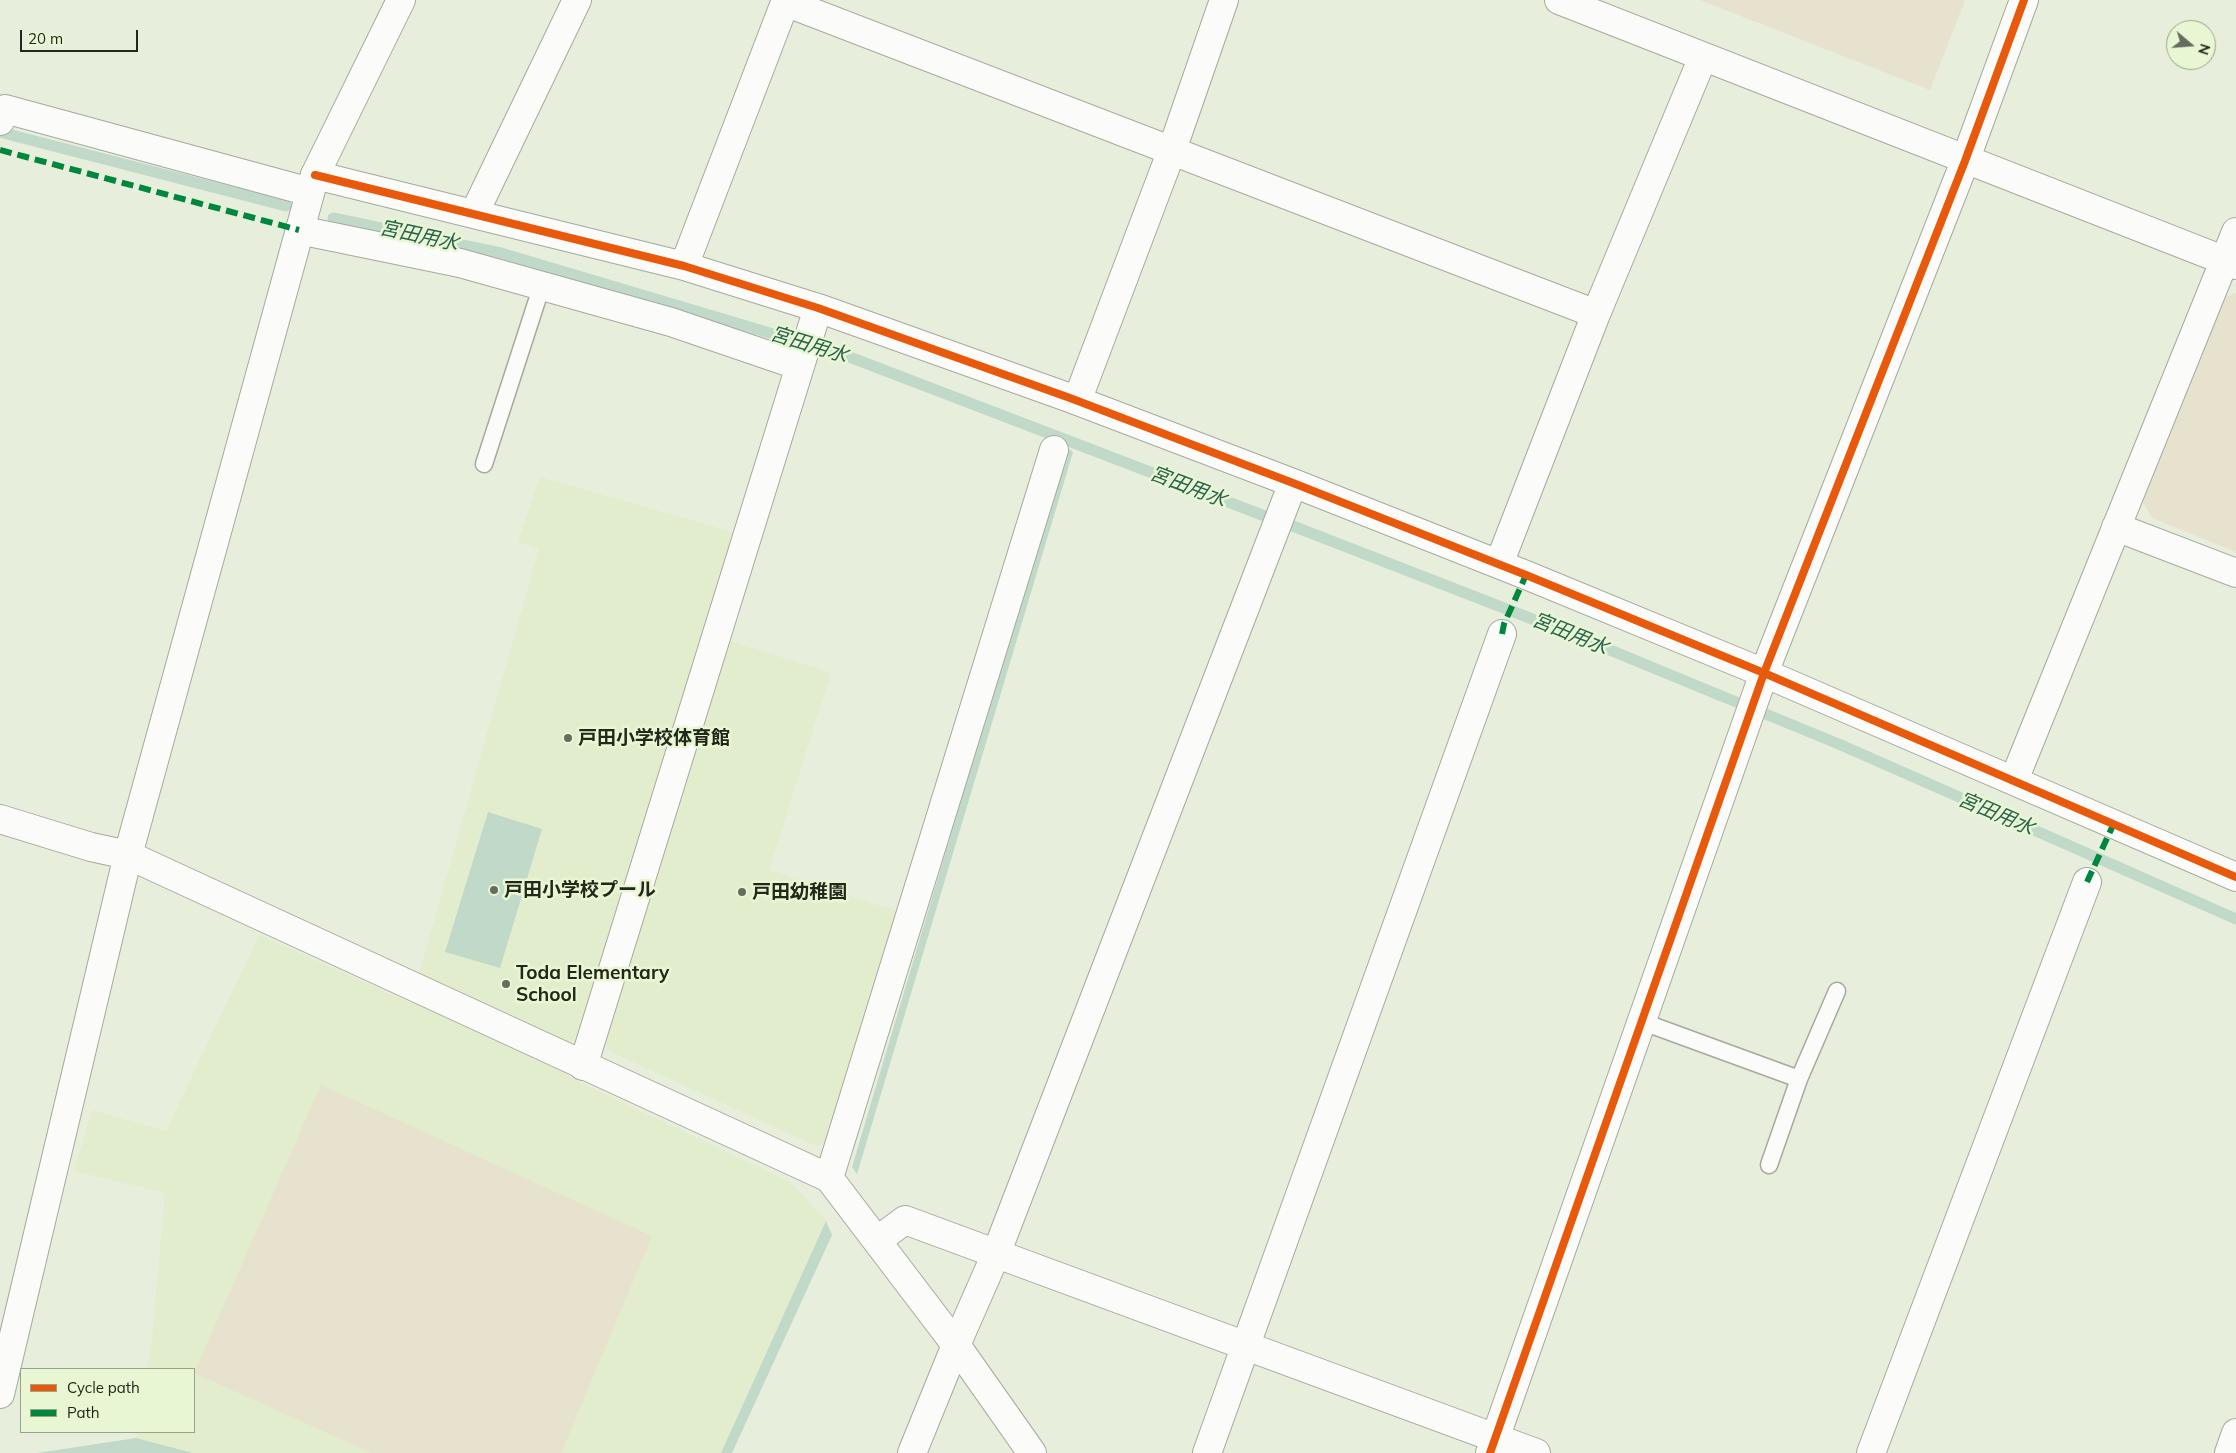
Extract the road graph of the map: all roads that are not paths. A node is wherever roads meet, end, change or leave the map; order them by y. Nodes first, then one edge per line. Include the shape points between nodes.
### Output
1 (401, 0) edge
2 (577, 0) edge
3 (1224, 0) edge
4 (1559, 0) edge
5 (2024, 0) edge
6 (786, 1) edge
7 (1703, 57) junction
8 (0, 121) edge
9 (1172, 150) junction
10 (1965, 161) junction
11 (312, 184) junction
12 (474, 214) junction
13 (299, 230) junction
14 (2236, 232) edge
15 (2230, 263) edge
16 (684, 266) junction
17 (542, 285) junction
18 (818, 308) junction
19 (1596, 314) junction
20 (804, 354) junction
21 (1077, 401) junction
22 (1054, 450) dead end
23 (484, 464) dead end
24 (1293, 483) junction
25 (2116, 527) junction
26 (1498, 564) junction
27 (2236, 573) edge
28 (1502, 634) dead end
29 (1764, 673) junction
30 (2014, 780) junction
31 (0, 819) edge
32 (128, 855) junction
33 (2236, 877) edge
34 (2087, 882) dead end
35 (1837, 991) dead end
36 (1643, 1022) junction
37 (583, 1066) junction
38 (1800, 1079) junction
39 (1769, 1165) dead end
40 (829, 1178) junction
41 (878, 1240) junction
42 (996, 1254) junction
43 (7, 1332) edge
44 (956, 1345) junction
45 (1245, 1346) junction
46 (0, 1394) edge
47 (2236, 1433) edge
48 (1493, 1446) edge
49 (912, 1453) edge
50 (1032, 1453) edge
51 (1207, 1453) edge
52 (1536, 1453) edge
53 (1870, 1453) edge
54 (2229, 1453) edge

1 - 11 street
2 - 12 street
3 - 9 street
4 - 7 street
5 - 10 street
6 - 9 street
6 - 16 street
7 - 10 street
7 - 19 street
8 - 11 street via 5,108
9 - 19 street
9 - 21 street
10 - 15 street
10 - 29 street
11 - 12 street
11 - 13 street
12 - 16 street
13 - 17 street via 460,263
13 - 32 street
14 - 15 street
15 - 25 street
16 - 18 street
17 - 20 street via 671,322
17 - 23 lane
18 - 20 street
18 - 21 street
19 - 26 street
20 - 37 street
21 - 24 street
22 - 40 street
24 - 26 street
24 - 42 street
25 - 27 street
25 - 30 street
26 - 29 street
28 - 45 street
29 - 30 street
29 - 36 street
30 - 33 street
31 - 32 street
32 - 37 street
32 - 43 street
34 - 53 street
35 - 38 lane
36 - 38 lane
36 - 48 street
37 - 40 street
38 - 39 lane
40 - 41 street
41 - 42 street via 905,1220
41 - 44 street
42 - 44 street
42 - 45 street
43 - 46 street
44 - 49 street
44 - 50 street
45 - 48 street
45 - 51 street
47 - 54 street
48 - 52 street

